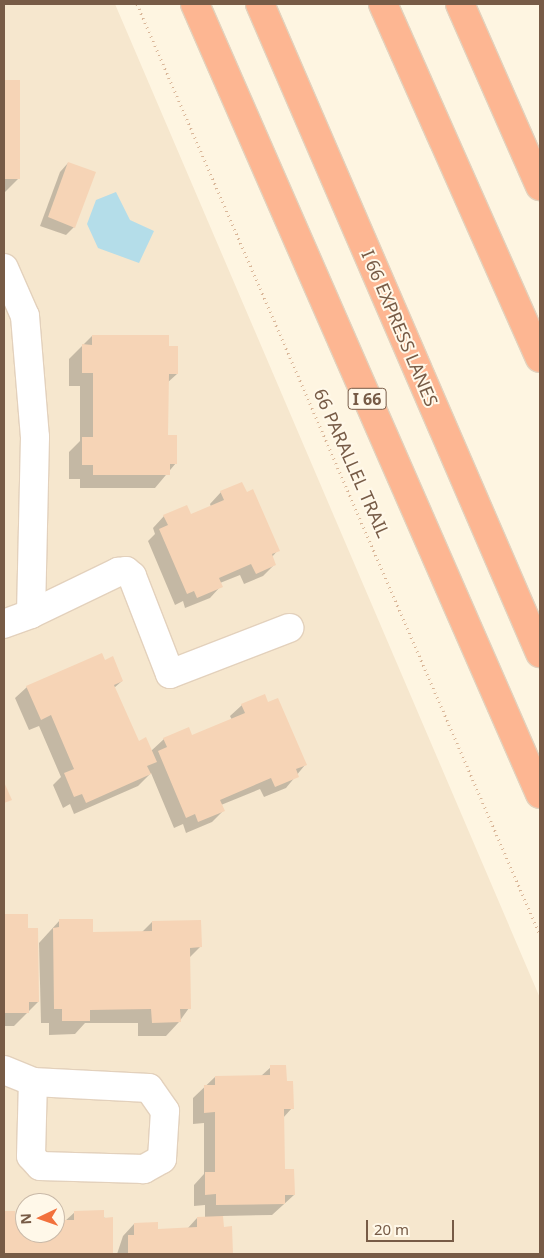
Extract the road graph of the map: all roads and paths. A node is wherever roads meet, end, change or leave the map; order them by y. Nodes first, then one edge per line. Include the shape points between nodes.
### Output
1 (137, 4) edge
2 (195, 4) edge
3 (260, 4) edge
4 (383, 4) edge
5 (460, 4) edge
6 (540, 186) edge
7 (4, 268) edge
8 (540, 358) edge
9 (31, 614) junction
10 (4, 624) edge
11 (289, 628) dead end
12 (540, 652) edge
13 (540, 794) edge
14 (540, 935) edge
15 (4, 1070) edge
16 (33, 1082) junction

1 - 14 path, 66 PARALLEL TRAIL
2 - 13 highway, I 66
3 - 12 highway, I 66 EXPRESS LANES
4 - 8 highway
5 - 6 highway
7 - 9 street via 25,316 35,437
9 - 10 street
9 - 11 street via 126,571 132,576 170,674
15 - 16 street
16 - 16 street via 149,1088 165,1111 162,1158 144,1169 40,1166 31,1156

